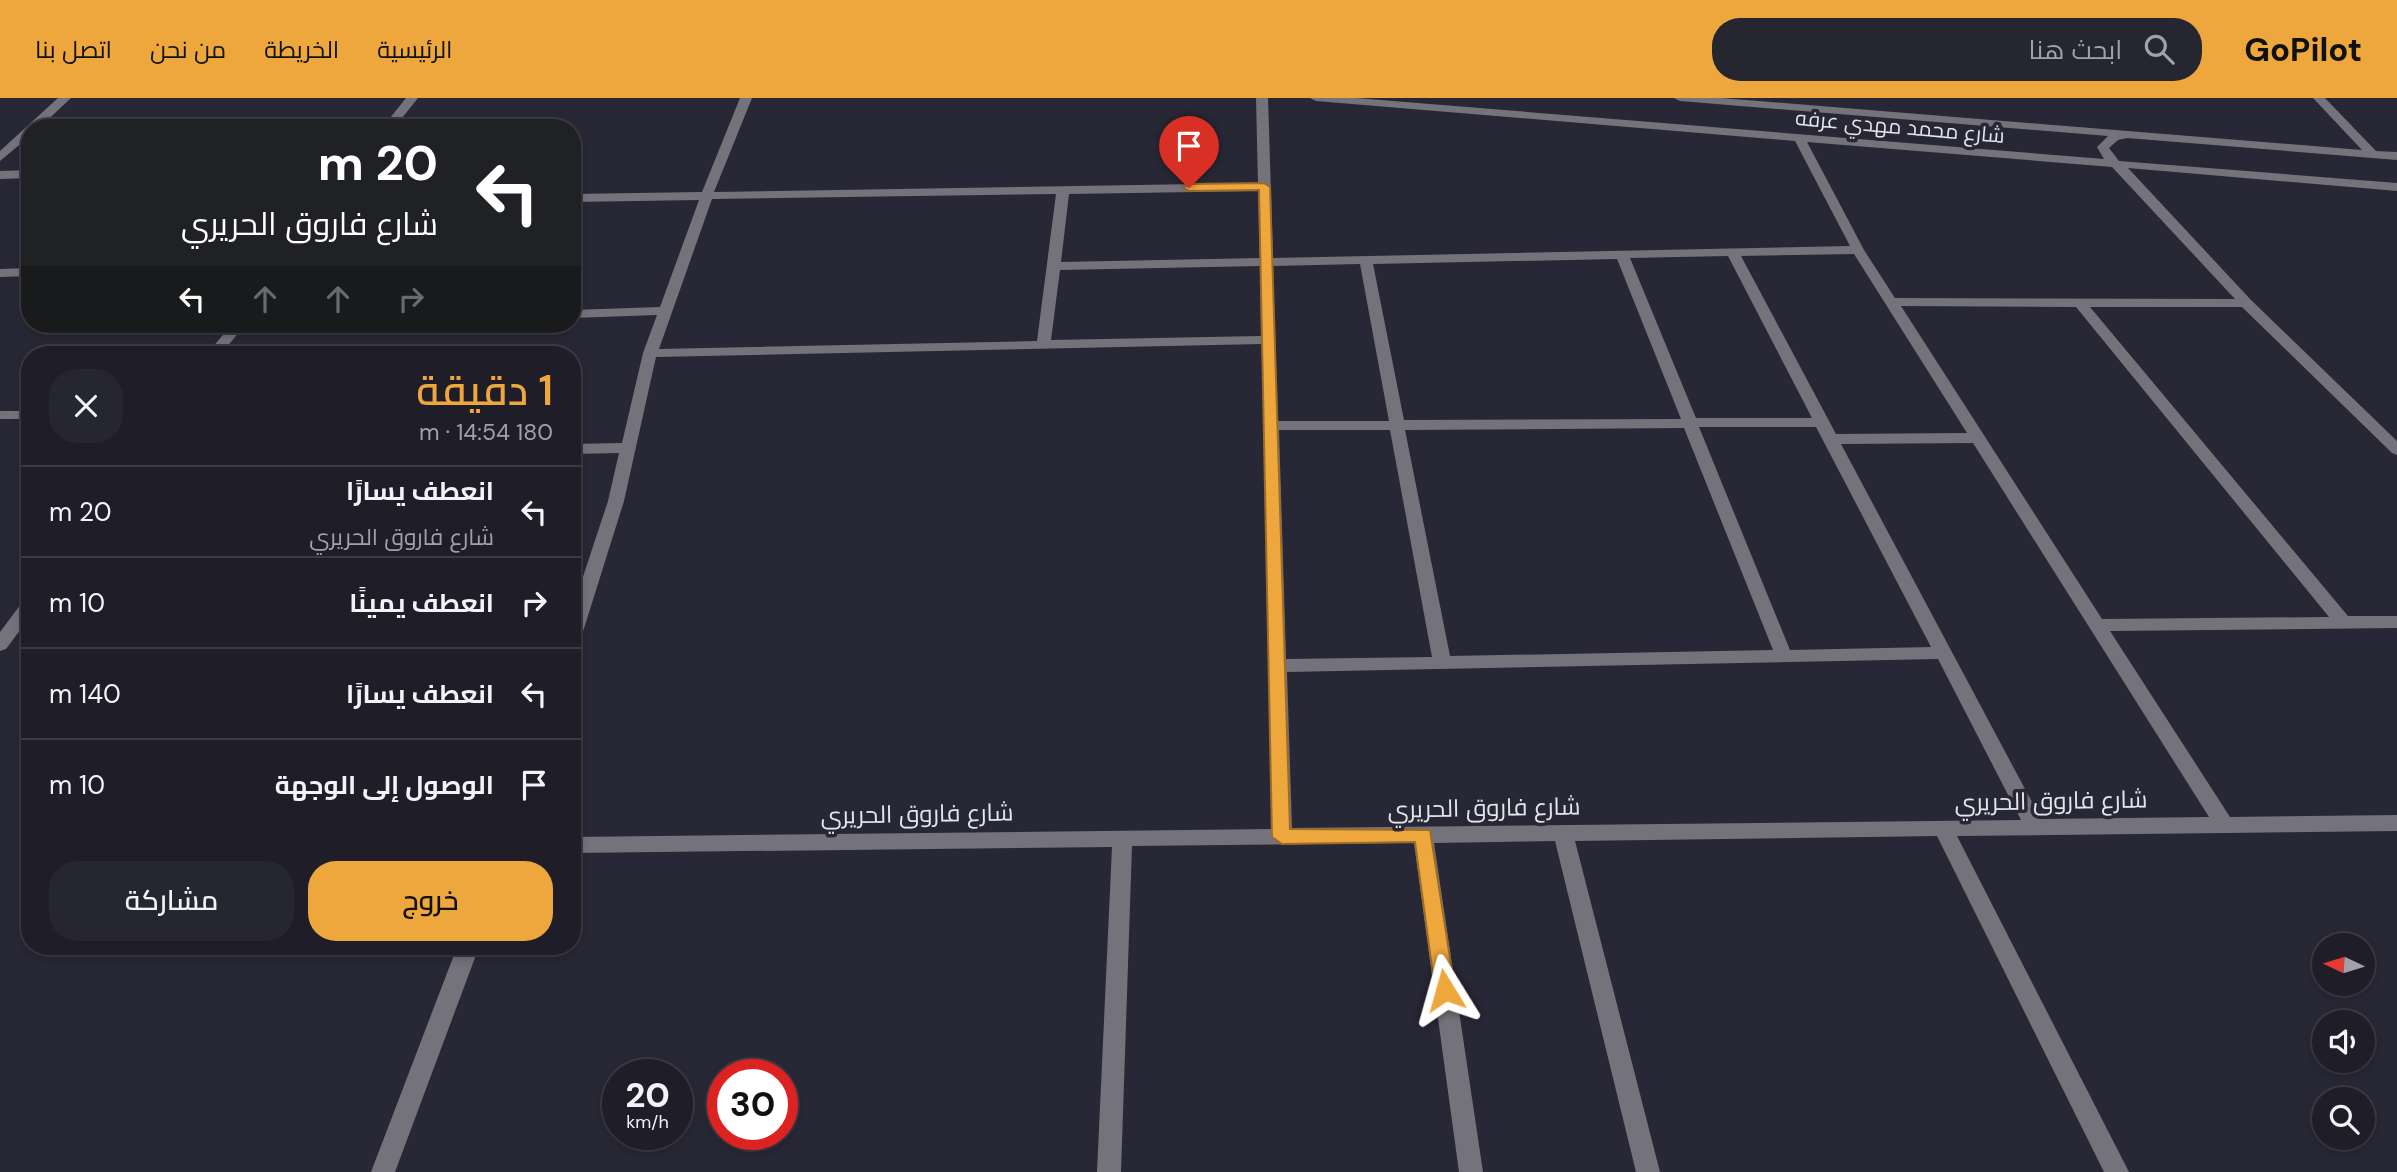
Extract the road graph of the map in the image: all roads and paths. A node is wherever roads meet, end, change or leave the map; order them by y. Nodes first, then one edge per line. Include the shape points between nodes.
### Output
1 (65, 98) edge
2 (412, 98) edge
3 (746, 98) edge
4 (1262, 98) edge
5 (1316, 98) edge
6 (1680, 98) edge
7 (2319, 98) edge
8 (42, 119) edge
9 (394, 119) edge
10 (2022, 125) junction
11 (2125, 135) junction
12 (21, 138) edge
13 (1799, 138) junction
14 (2373, 154) junction
15 (2397, 156) edge
16 (0, 157) edge
17 (2014, 157) junction
18 (2120, 167) junction
19 (21, 174) edge
20 (0, 175) edge
21 (1264, 187) junction
22 (2397, 188) edge
23 (1063, 189) junction
24 (707, 195) junction
25 (581, 198) edge
26 (1858, 250) junction
27 (1732, 252) junction
28 (1622, 254) junction
29 (1366, 260) junction
30 (1266, 262) junction
31 (1054, 267) junction
32 (21, 272) edge
33 (0, 273) edge
34 (1891, 302) junction
35 (2080, 303) junction
36 (2246, 303) junction
37 (665, 311) junction
38 (581, 314) edge
39 (1269, 340) junction
40 (1044, 344) junction
41 (650, 353) junction
42 (0, 415) edge
43 (21, 415) edge
44 (1822, 422) junction
45 (1690, 423) junction
46 (1398, 425) junction
47 (1270, 426) junction
48 (1978, 438) junction
49 (1831, 439) junction
50 (630, 448) junction
51 (581, 449) edge
52 (2397, 450) edge
53 (581, 609) edge
54 (21, 616) edge
55 (2343, 622) junction
56 (2397, 622) edge
57 (2098, 625) junction
58 (0, 645) edge
59 (1944, 653) junction
60 (1784, 656) junction
61 (1442, 663) junction
62 (1277, 666) junction
63 (2397, 823) edge
64 (2224, 825) junction
65 (2035, 827) junction
66 (1943, 829) junction
67 (1563, 833) junction
68 (1423, 835) junction
69 (1282, 837) junction
70 (1122, 838) junction
71 (581, 845) edge
72 (465, 955) edge
73 (383, 1172) edge
74 (1109, 1172) edge
75 (1471, 1172) edge
76 (1648, 1172) edge
77 (2116, 1172) edge

1 - 8 street
2 - 9 street
3 - 24 street
4 - 21 street
5 - 13 street, شارع محمد مهدي عرفه
6 - 10 street, شارع محمد مهدي عرفه
7 - 14 street
10 - 11 street, شارع محمد مهدي عرفه
10 - 17 street via 2035,136 2036,147
11 - 14 street, شارع محمد مهدي عرفه
11 - 18 street via 2103,146
12 - 16 street
13 - 17 street, شارع محمد مهدي عرفه
13 - 26 street
14 - 15 street, شارع محمد مهدي عرفه
17 - 18 street, شارع محمد مهدي عرفه
18 - 22 street, شارع محمد مهدي عرفه
18 - 36 street
19 - 20 street
21 - 23 street
21 - 30 street
23 - 24 street
23 - 31 street
24 - 25 street
24 - 37 street
26 - 27 street
26 - 34 street
27 - 28 street
27 - 44 street
28 - 29 street
28 - 45 street
29 - 30 street
29 - 46 street
30 - 31 street
30 - 39 street
31 - 40 street
32 - 33 street
34 - 35 street
34 - 48 street
35 - 36 street
35 - 55 street
36 - 52 street
37 - 38 street
37 - 41 street
39 - 40 street
39 - 47 street
40 - 41 street
41 - 50 street
42 - 43 street
44 - 45 street
44 - 49 street
45 - 46 street
45 - 60 street
46 - 47 street
46 - 61 street
47 - 62 street
48 - 49 street
48 - 57 street
49 - 59 street
50 - 51 street
50 - 53 street
54 - 58 street
55 - 56 street
55 - 57 street
57 - 64 street
59 - 60 street
59 - 65 street
60 - 61 street
61 - 62 street
62 - 69 street
63 - 64 street, شارع فاروق الحريري
64 - 65 street, شارع فاروق الحريري
65 - 66 street, شارع فاروق الحريري
66 - 67 street, شارع فاروق الحريري
66 - 77 street
67 - 68 street, شارع فاروق الحريري
67 - 76 street
68 - 69 street, شارع فاروق الحريري
68 - 75 street
69 - 70 street, شارع فاروق الحريري
70 - 71 street, شارع فاروق الحريري
70 - 74 street
72 - 73 street

